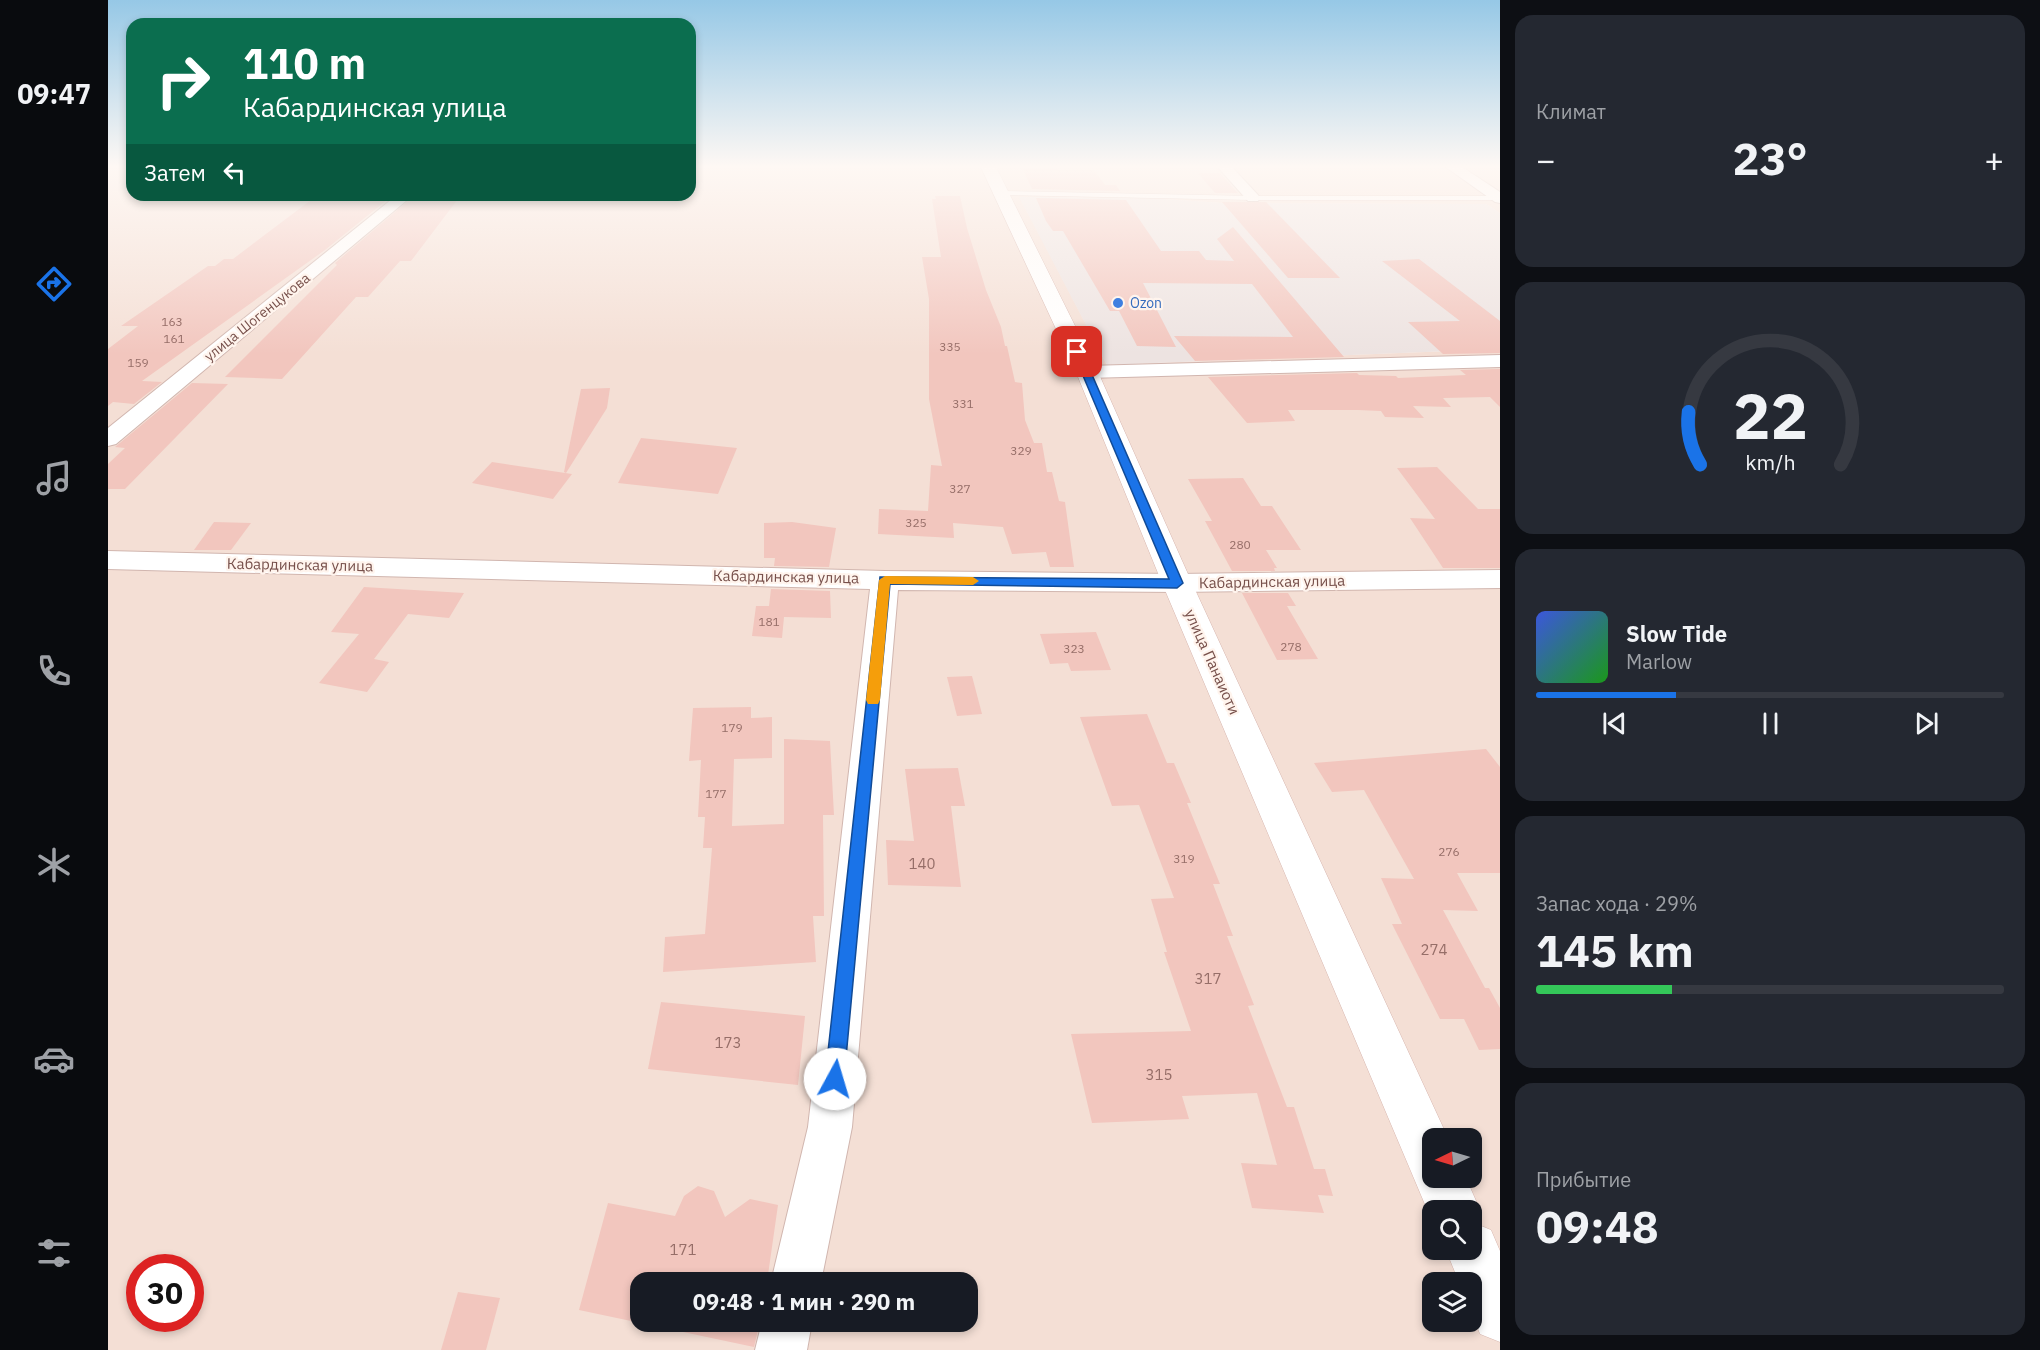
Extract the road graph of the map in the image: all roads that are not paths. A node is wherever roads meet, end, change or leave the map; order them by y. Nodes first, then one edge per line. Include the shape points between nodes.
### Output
1 (366, 228) edge
2 (1019, 228) edge
3 (1500, 360) edge
4 (1087, 372) junction
5 (108, 439) edge
6 (108, 560) edge
7 (1500, 579) edge
8 (885, 580) junction
9 (1177, 583) junction
10 (1422, 1138) edge
11 (1477, 1260) edge
12 (798, 1272) edge
13 (1500, 1314) edge
14 (786, 1332) edge
15 (781, 1350) edge

1 - 5 street, улица Шогенцукова
2 - 4 street, улица Панаиоти
3 - 4 street
4 - 9 street, улица Панаиоти
6 - 8 street, Кабардинская улица
7 - 9 street, Кабардинская улица
8 - 9 street, Кабардинская улица
8 - 12 street via 830,1127
9 - 10 street, улица Панаиоти
11 - 13 street
14 - 15 street

